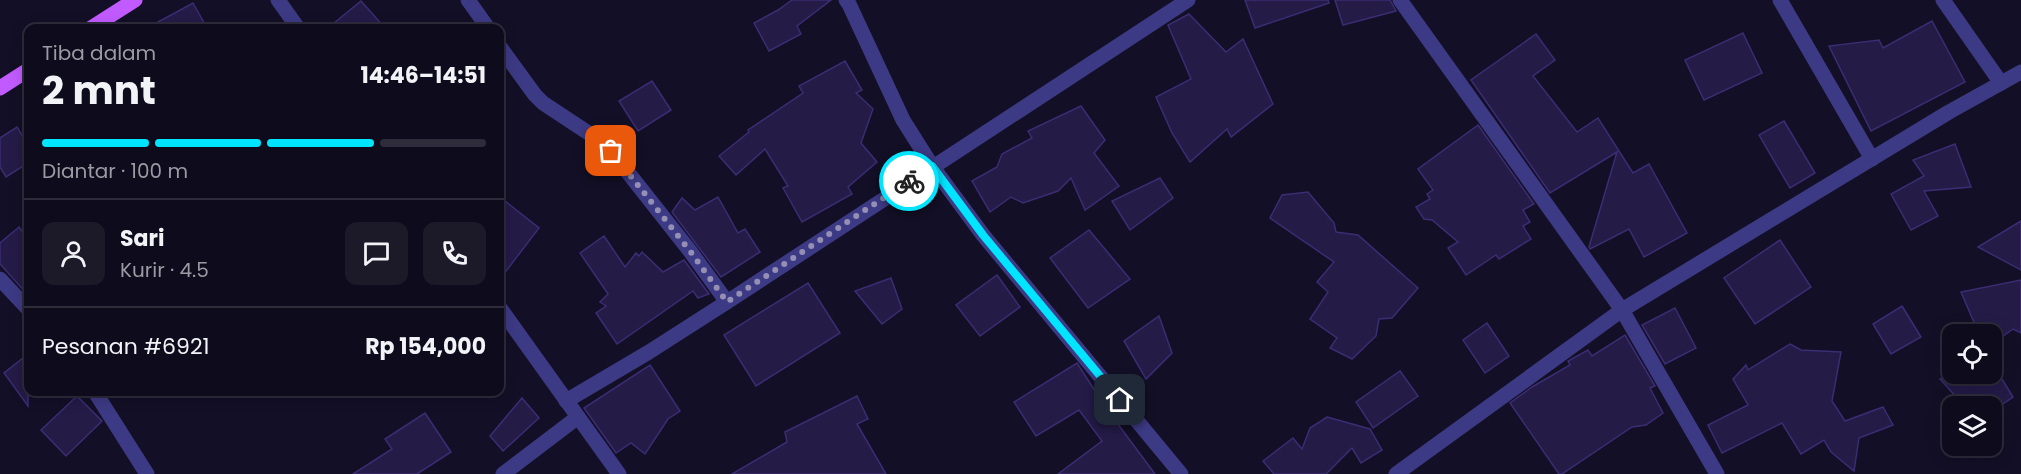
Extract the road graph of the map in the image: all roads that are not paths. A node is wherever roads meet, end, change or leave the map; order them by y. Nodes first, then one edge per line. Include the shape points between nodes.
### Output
1 (135, 0) edge
2 (278, 0) edge
3 (468, 0) edge
4 (846, 0) edge
5 (1188, 0) edge
6 (1400, 0) edge
7 (1780, 0) edge
8 (1943, 0) edge
9 (97, 24) edge
10 (295, 24) edge
11 (485, 24) edge
12 (504, 52) edge
13 (24, 72) edge
14 (2021, 72) edge
15 (2001, 83) junction
16 (0, 88) edge
17 (1872, 159) junction
18 (932, 166) junction
19 (0, 279) edge
20 (727, 302) junction
21 (24, 305) edge
22 (1622, 310) junction
23 (504, 314) edge
24 (98, 396) edge
25 (566, 401) junction
26 (578, 417) junction
27 (147, 474) edge
28 (503, 474) edge
29 (619, 474) edge
30 (1181, 474) edge
31 (1396, 474) edge
32 (1717, 474) edge

1 - 9 main road
2 - 10 street
3 - 11 street
4 - 18 street via 903,120
5 - 18 street
6 - 22 street
7 - 17 street
8 - 15 street
12 - 20 street via 543,103 611,151
13 - 16 main road
14 - 15 street
15 - 17 street
17 - 22 street
18 - 20 street
18 - 30 street via 983,235
19 - 21 street
20 - 25 street
22 - 31 street
22 - 32 street
23 - 25 street
24 - 27 street
25 - 26 street
26 - 28 street
26 - 29 street

